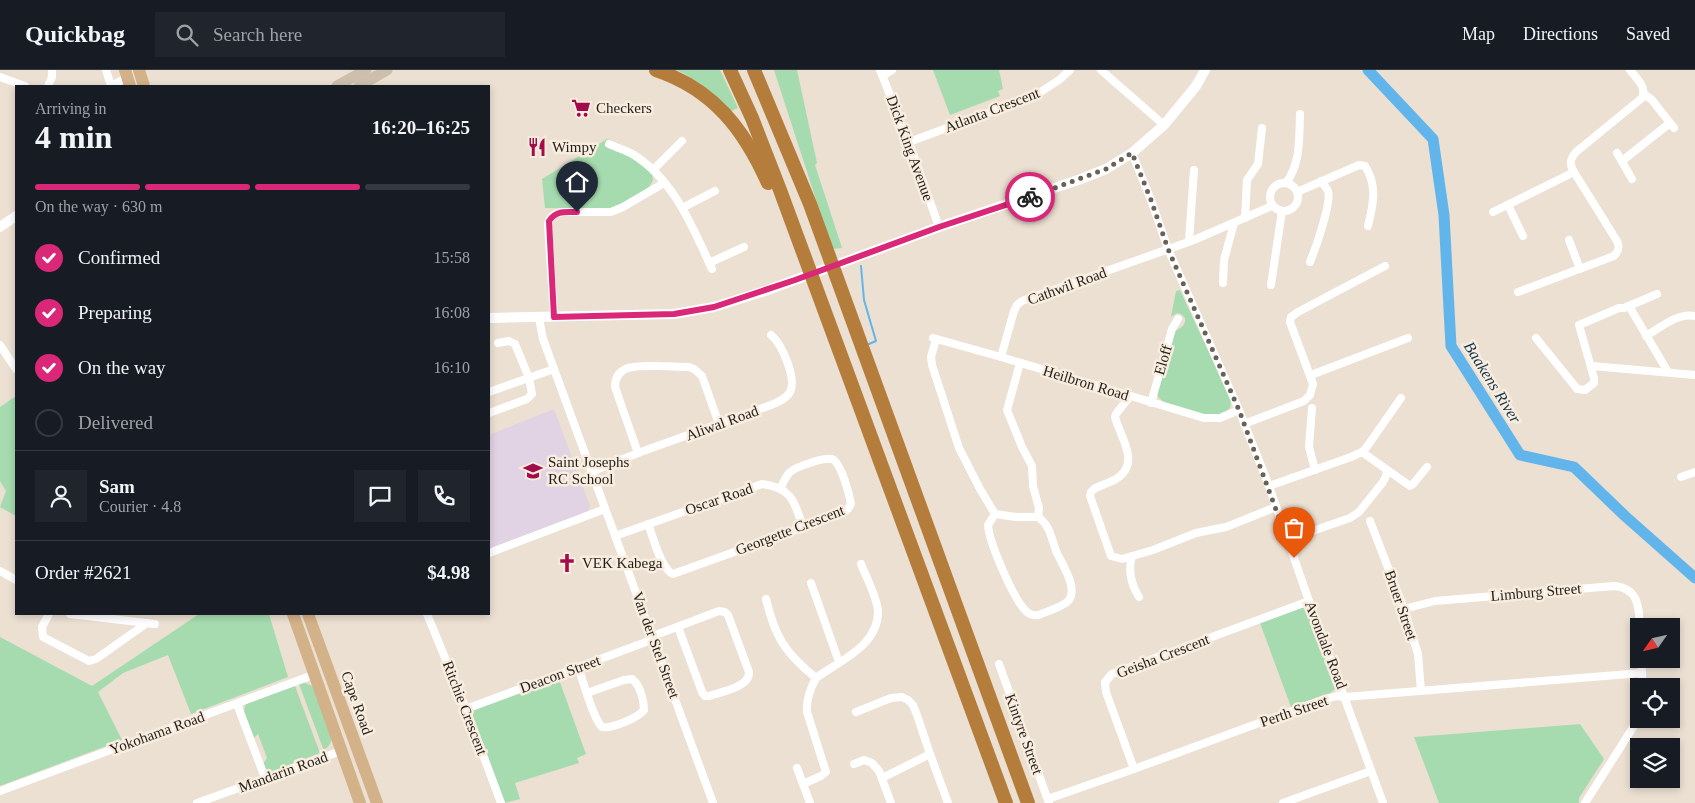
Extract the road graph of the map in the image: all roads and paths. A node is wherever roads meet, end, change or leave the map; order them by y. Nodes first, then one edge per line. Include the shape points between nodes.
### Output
1 (52, 70) edge
2 (106, 70) edge
3 (139, 70) edge
4 (366, 70) edge
5 (656, 70) edge
6 (730, 70) edge
7 (754, 70) edge
8 (764, 70) edge
9 (892, 70) edge
10 (1070, 70) edge
11 (1101, 70) edge
12 (1205, 70) edge
13 (1630, 70) edge
14 (384, 72) edge
15 (881, 73) edge
16 (0, 77) edge
17 (128, 78) edge
18 (22, 85) edge
19 (48, 85) edge
20 (111, 85) edge
21 (118, 85) edge
22 (144, 85) edge
23 (339, 85) edge
24 (361, 85) edge
25 (371, 85) edge
26 (1644, 94) junction
27 (1300, 114) dead end
28 (1164, 125) junction
29 (1262, 128) dead end
30 (682, 141) dead end
31 (909, 142) junction
32 (609, 144) dead end
33 (1132, 153) junction
34 (1617, 153) dead end
35 (1622, 161) junction
36 (653, 170) junction
37 (1194, 170) dead end
38 (1574, 172) junction
39 (1632, 179) dead end
40 (1320, 182) junction
41 (664, 183) junction
42 (1286, 183) junction
43 (715, 191) dead end
44 (1297, 192) junction
45 (810, 204) junction
46 (1508, 205) junction
47 (1272, 206) junction
48 (682, 208) junction
49 (1282, 212) junction
50 (1493, 212) dead end
51 (15, 218) edge
52 (1245, 218) junction
53 (1234, 223) junction
54 (0, 226) edge
55 (1368, 226) dead end
56 (939, 227) junction
57 (1221, 228) junction
58 (1523, 236) dead end
59 (1228, 240) junction
60 (1569, 240) dead end
61 (1190, 242) junction
62 (744, 248) dead end
63 (1168, 249) junction
64 (805, 260) junction
65 (1310, 262) dead end
66 (1385, 266) dead end
67 (1580, 269) junction
68 (1223, 283) dead end
69 (1271, 285) dead end
70 (1518, 292) dead end
71 (1657, 294) dead end
72 (1629, 306) junction
73 (1695, 316) edge
74 (554, 317) junction
75 (490, 318) edge
76 (539, 318) junction
77 (1178, 320) dead end
78 (771, 335) dead end
79 (1646, 336) junction
80 (1408, 338) dead end
81 (1536, 338) dead end
82 (498, 343) dead end
83 (0, 345) edge
84 (1001, 357) junction
85 (1020, 363) junction
86 (1592, 366) junction
87 (15, 368) edge
88 (554, 369) junction
89 (1668, 372) junction
90 (1695, 374) edge
91 (1311, 376) junction
92 (529, 378) junction
93 (490, 392) edge
94 (1130, 396) junction
95 (1402, 398) dead end
96 (1151, 403) junction
97 (1312, 408) dead end
98 (1239, 410) junction
99 (490, 413) edge
100 (719, 424) junction
101 (1244, 424) junction
102 (1362, 452) junction
103 (638, 453) junction
104 (1427, 467) dead end
105 (1315, 470) junction
106 (1387, 471) junction
107 (591, 472) junction
108 (1695, 472) edge
109 (1681, 477) dead end
110 (1269, 486) junction
111 (780, 489) junction
112 (1276, 507) junction
113 (606, 509) junction
114 (995, 514) junction
115 (1038, 517) junction
116 (1370, 521) dead end
117 (648, 524) junction
118 (803, 527) junction
119 (1301, 535) dead end
120 (615, 536) junction
121 (490, 553) edge
122 (1132, 556) junction
123 (861, 564) dead end
124 (0, 571) edge
125 (15, 579) edge
126 (811, 583) dead end
127 (1139, 597) dead end
128 (766, 599) dead end
129 (1309, 601) junction
130 (1404, 609) junction
131 (48, 615) edge
132 (79, 615) edge
133 (293, 615) edge
134 (308, 615) edge
135 (427, 615) edge
136 (1640, 618) edge
137 (678, 627) junction
138 (653, 637) junction
139 (839, 662) junction
140 (999, 664) dead end
141 (578, 667) junction
142 (1642, 668) edge
143 (1642, 673) junction
144 (313, 675) junction
145 (816, 678) junction
146 (1642, 678) edge
147 (1421, 691) junction
148 (587, 693) junction
149 (1345, 697) junction
150 (237, 704) junction
151 (466, 709) junction
152 (856, 712) dead end
153 (1632, 728) edge
154 (341, 751) junction
155 (930, 754) junction
156 (854, 764) dead end
157 (797, 768) dead end
158 (1134, 769) junction
159 (1371, 771) junction
160 (265, 778) junction
161 (882, 778) junction
162 (803, 784) junction
163 (0, 791) edge
164 (1048, 801) edge
165 (197, 803) edge
166 (360, 803) edge
167 (377, 803) edge
168 (502, 803) edge
169 (713, 803) edge
170 (810, 803) edge
171 (891, 803) edge
172 (948, 803) edge
173 (1006, 803) edge
174 (1028, 803) edge
175 (1283, 803) edge
176 (1383, 803) edge
177 (1585, 803) edge

1 - 19 street
2 - 20 street
3 - 22 main road
4 - 23 main road
5 - 64 highway via 687,83 724,111 736,126 764,174
6 - 64 highway via 752,118
7 - 45 highway
8 - 45 highway
9 - 15 street
10 - 31 street, Atlanta Crescent via 1036,95
11 - 28 street
12 - 28 street
13 - 26 street via 1643,86
14 - 24 main road
14 - 25 main road
15 - 31 street, Dick King Avenue
16 - 18 street
17 - 21 street
26 - 35 street via 1672,126
26 - 38 street via 1572,156 1570,163
27 - 42 street via 1296,165
28 - 33 street
29 - 52 street via 1258,164 1247,180
30 - 36 street
31 - 56 street, Dick King Avenue
32 - 36 street via 632,153
33 - 56 street via 1081,179
33 - 63 street, Avondale Road
34 - 35 street
35 - 39 street
36 - 41 street
37 - 61 street
38 - 46 street
38 - 67 street via 1619,244 1614,256
40 - 44 street
40 - 55 street via 1358,165 1364,166 1374,192
40 - 65 street via 1328,192 1328,198 1321,234
41 - 48 street
41 - 74 street via 617,210 558,213 549,221
42 - 44 street
42 - 47 street via 1272,188 1269,195
43 - 48 street
44 - 49 street via 1295,206
45 - 174 highway
46 - 50 street
46 - 58 street
47 - 49 street
47 - 52 street, Cathwil Road
48 - 62 street via 711,266
49 - 69 street
51 - 54 street
52 - 53 street, Cathwil Road
53 - 57 street, Cathwil Road
53 - 59 street
56 - 74 street via 714,307 674,314
57 - 59 street
57 - 61 street, Cathwil Road
59 - 68 street
60 - 67 street
61 - 63 street, Cathwil Road
63 - 84 street, Cathwil Road via 1022,301 1014,311
63 - 98 street, Avondale Road
64 - 173 highway
66 - 91 street via 1291,317 1290,322
67 - 70 street
71 - 72 street
72 - 79 street
72 - 86 street via 1579,325
73 - 79 street via 1679,318
74 - 76 street
75 - 76 street
76 - 88 street, Van der Stel Street
77 - 96 street, Eloff via 1172,329
78 - 100 street, Aliwal Road via 782,349 790,373 790,392 786,398 771,405
79 - 89 street
80 - 91 street
81 - 86 street via 1577,389 1585,390 1594,383
82 - 92 street via 509,340 515,344
83 - 87 street
84 - 85 street, Heilbron Road
84 - 114 street, Heilbron Road via 934,339 931,357 957,441
85 - 94 street, Heilbron Road
85 - 115 street via 1007,410 1032,466
86 - 89 street
88 - 92 street
88 - 107 street, Van der Stel Street
89 - 90 street
91 - 101 street via 1310,395 1304,401
92 - 93 street
92 - 99 street via 530,397
94 - 96 street, Heilbron Road
94 - 122 street via 1115,418 1129,456 1128,466 1117,478 1094,489 1090,496 1111,556 1122,560
95 - 102 street
96 - 98 street, Heilbron Road via 1204,418 1220,418
97 - 105 street via 1309,447
98 - 101 street, Avondale Road
100 - 103 street, Aliwal Road
100 - 103 street via 702,376 694,369 634,365 617,375 615,387
101 - 110 street, Avondale Road
102 - 105 street
102 - 106 street
103 - 107 street, Aliwal Road
104 - 106 street via 1410,486
105 - 110 street
106 - 119 street via 1383,482 1359,512
107 - 113 street, Van der Stel Street
108 - 109 street
110 - 112 street, Avondale Road
111 - 117 street, Oscar Road via 755,485
111 - 118 street via 790,495
111 - 118 street, Georgette Crescent via 793,470 826,458 838,465 850,507 843,513
112 - 122 street via 1226,527 1196,533
112 - 129 street, Avondale Road
113 - 120 street, Van der Stel Street
113 - 121 street
114 - 115 street
114 - 115 street via 988,525 989,534 1010,586 1026,612 1034,616 1066,603 1072,594 1050,532
116 - 130 street, Bruer Street
117 - 118 street, Georgette Crescent via 664,565 673,574
117 - 120 street, Oscar Road
120 - 138 street, Van der Stel Street
122 - 127 street via 1131,578
123 - 139 street via 876,603 876,624 862,646
124 - 125 street
126 - 139 street
128 - 145 street via 784,647
129 - 149 street, Avondale Road
129 - 158 street, Geisha Crescent via 1112,674 1106,682 1106,692
130 - 136 street, Limburg Street via 1435,600 1614,586 1626,588 1633,595
130 - 147 street, Bruer Street via 1418,654
131 - 132 street via 42,627 43,637 88,661 151,623
133 - 144 main road, Cape Road
134 - 167 main road, Cape Road
135 - 151 street, Ritchie Crescent
137 - 137 street, Deacon Street via 719,611 725,612 749,677 705,696
137 - 138 street, Deacon Street
138 - 141 street, Deacon Street
138 - 169 street, Van der Stel Street
139 - 145 street
140 - 164 street, Kintyre Street
141 - 148 street
141 - 151 street, Deacon Street
142 - 143 street
143 - 146 street
143 - 147 street, Perth Street
144 - 150 street, Yokohama Road
144 - 154 main road, Cape Road
145 - 162 street via 806,703 826,772
147 - 149 street, Perth Street
148 - 148 street via 632,680 637,684 644,710 637,717 606,728 599,724
149 - 158 street, Perth Street via 1322,700
149 - 159 street, Avondale Road
150 - 160 street
150 - 163 street, Yokohama Road
151 - 168 street, Ritchie Crescent
152 - 155 street via 891,698 908,700 917,715
153 - 177 street
154 - 160 street, Mandarin Road
154 - 166 main road, Cape Road
155 - 161 street
155 - 172 street
156 - 161 street via 867,761 879,770
157 - 162 street
158 - 164 street, Perth Street
159 - 175 street
159 - 176 street, Avondale Road
160 - 165 street, Mandarin Road
161 - 171 street
162 - 170 street

